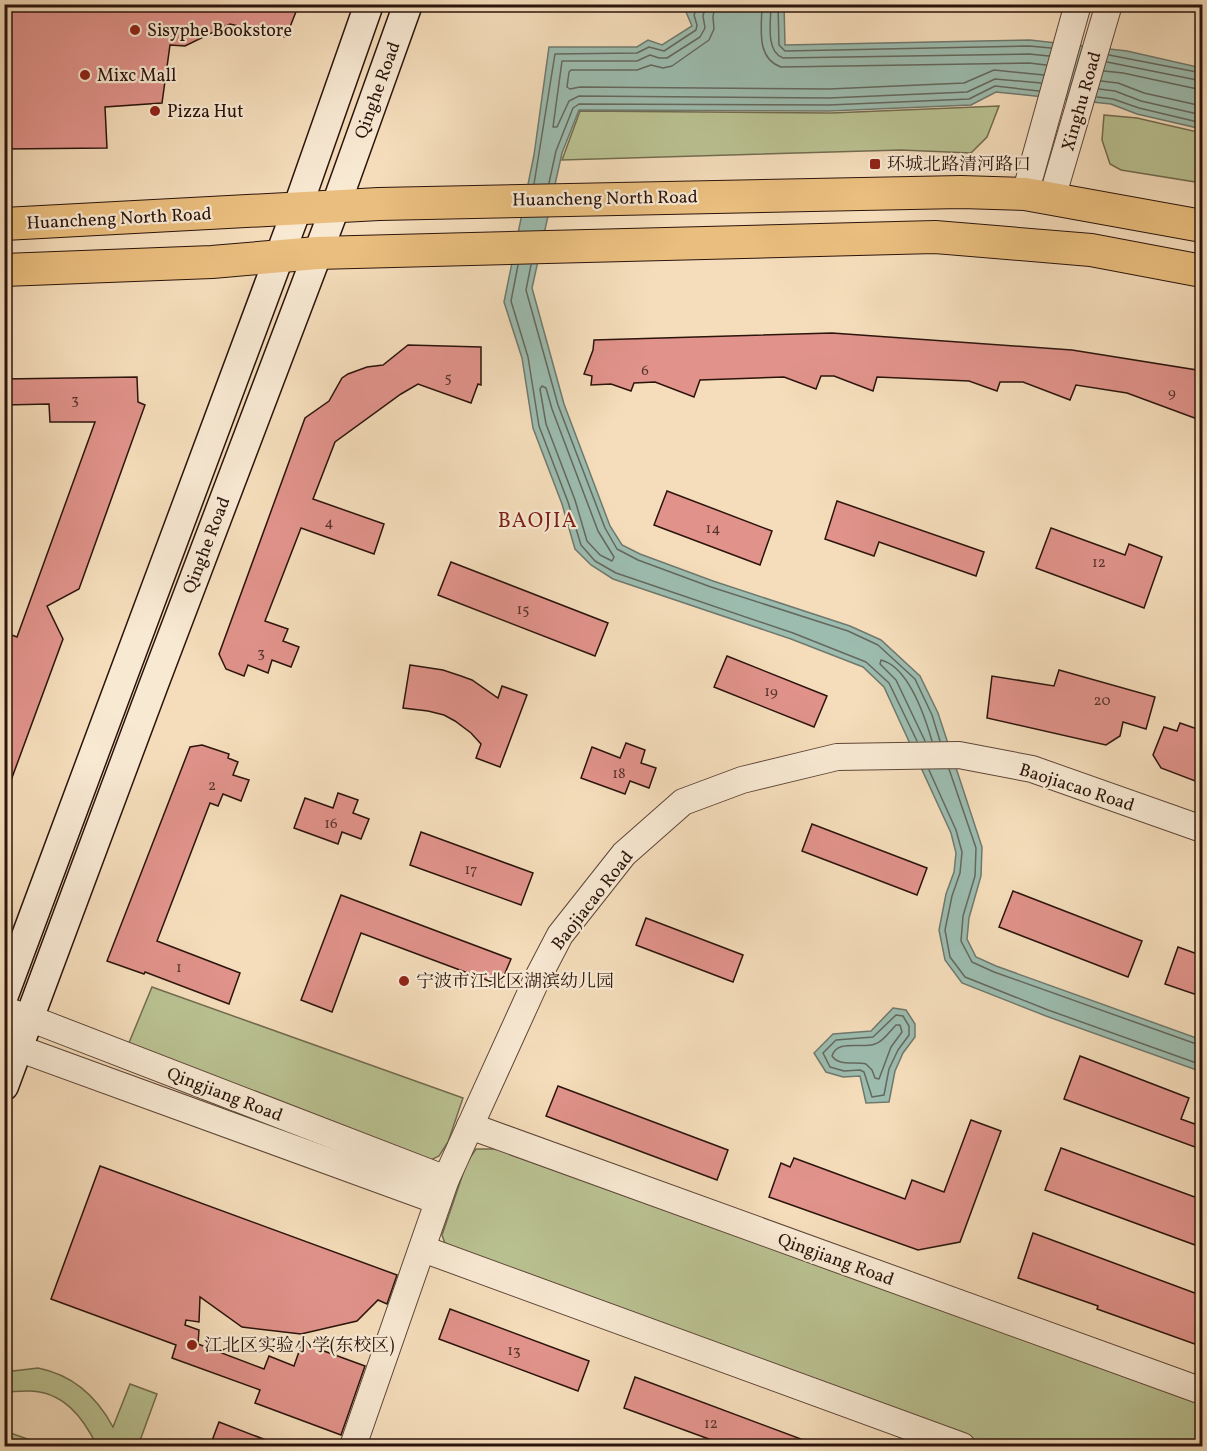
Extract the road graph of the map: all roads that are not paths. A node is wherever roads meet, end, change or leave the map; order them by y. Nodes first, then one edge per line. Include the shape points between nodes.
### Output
1 (369, 4) edge
2 (408, 4) edge
3 (1078, 4) edge
4 (1109, 4) edge
5 (1039, 196) junction
6 (336, 205) junction
7 (297, 209) junction
8 (4, 224) edge
9 (1203, 226) edge
10 (317, 253) junction
11 (279, 255) junction
12 (4, 270) edge
13 (1203, 271) edge
14 (1203, 829) edge
15 (4, 995) edge
16 (17, 1014) edge
17 (11, 1045) edge
18 (4, 1086) edge
19 (470, 1126) junction
20 (442, 1190) junction
21 (423, 1249) junction
22 (1203, 1391) edge
23 (353, 1446) edge
24 (962, 1446) edge

1 - 7 main road, Qinghe Road
2 - 6 main road, Qinghe Road
3 - 5 street, Xinghu Road
4 - 5 street, Xinghu Road
5 - 6 main road, Huancheng North Road via 937,193
5 - 9 main road, Huancheng North Road
6 - 7 main road, Huancheng North Road
6 - 10 main road, Qinghe Road
7 - 8 main road, Huancheng North Road
7 - 11 main road, Qinghe Road
10 - 11 main road
10 - 13 main road via 935,237 1091,250
10 - 16 main road, Qinghe Road
11 - 12 main road via 212,262
11 - 15 main road, Qinghe Road
14 - 19 street, Baojiacao Road via 1032,769 959,755 837,757 742,780 683,802 624,854 560,935
16 - 17 main road, Qinghe Road
16 - 20 street, Qingjiang Road
17 - 18 main road, Qinghe Road
17 - 20 street, Qingjiang Road
19 - 20 street, Baojiacao Road
19 - 22 street, Qingjiang Road
20 - 21 street, Baojiacao Road
21 - 23 street, Baojiacao Road
21 - 24 street

